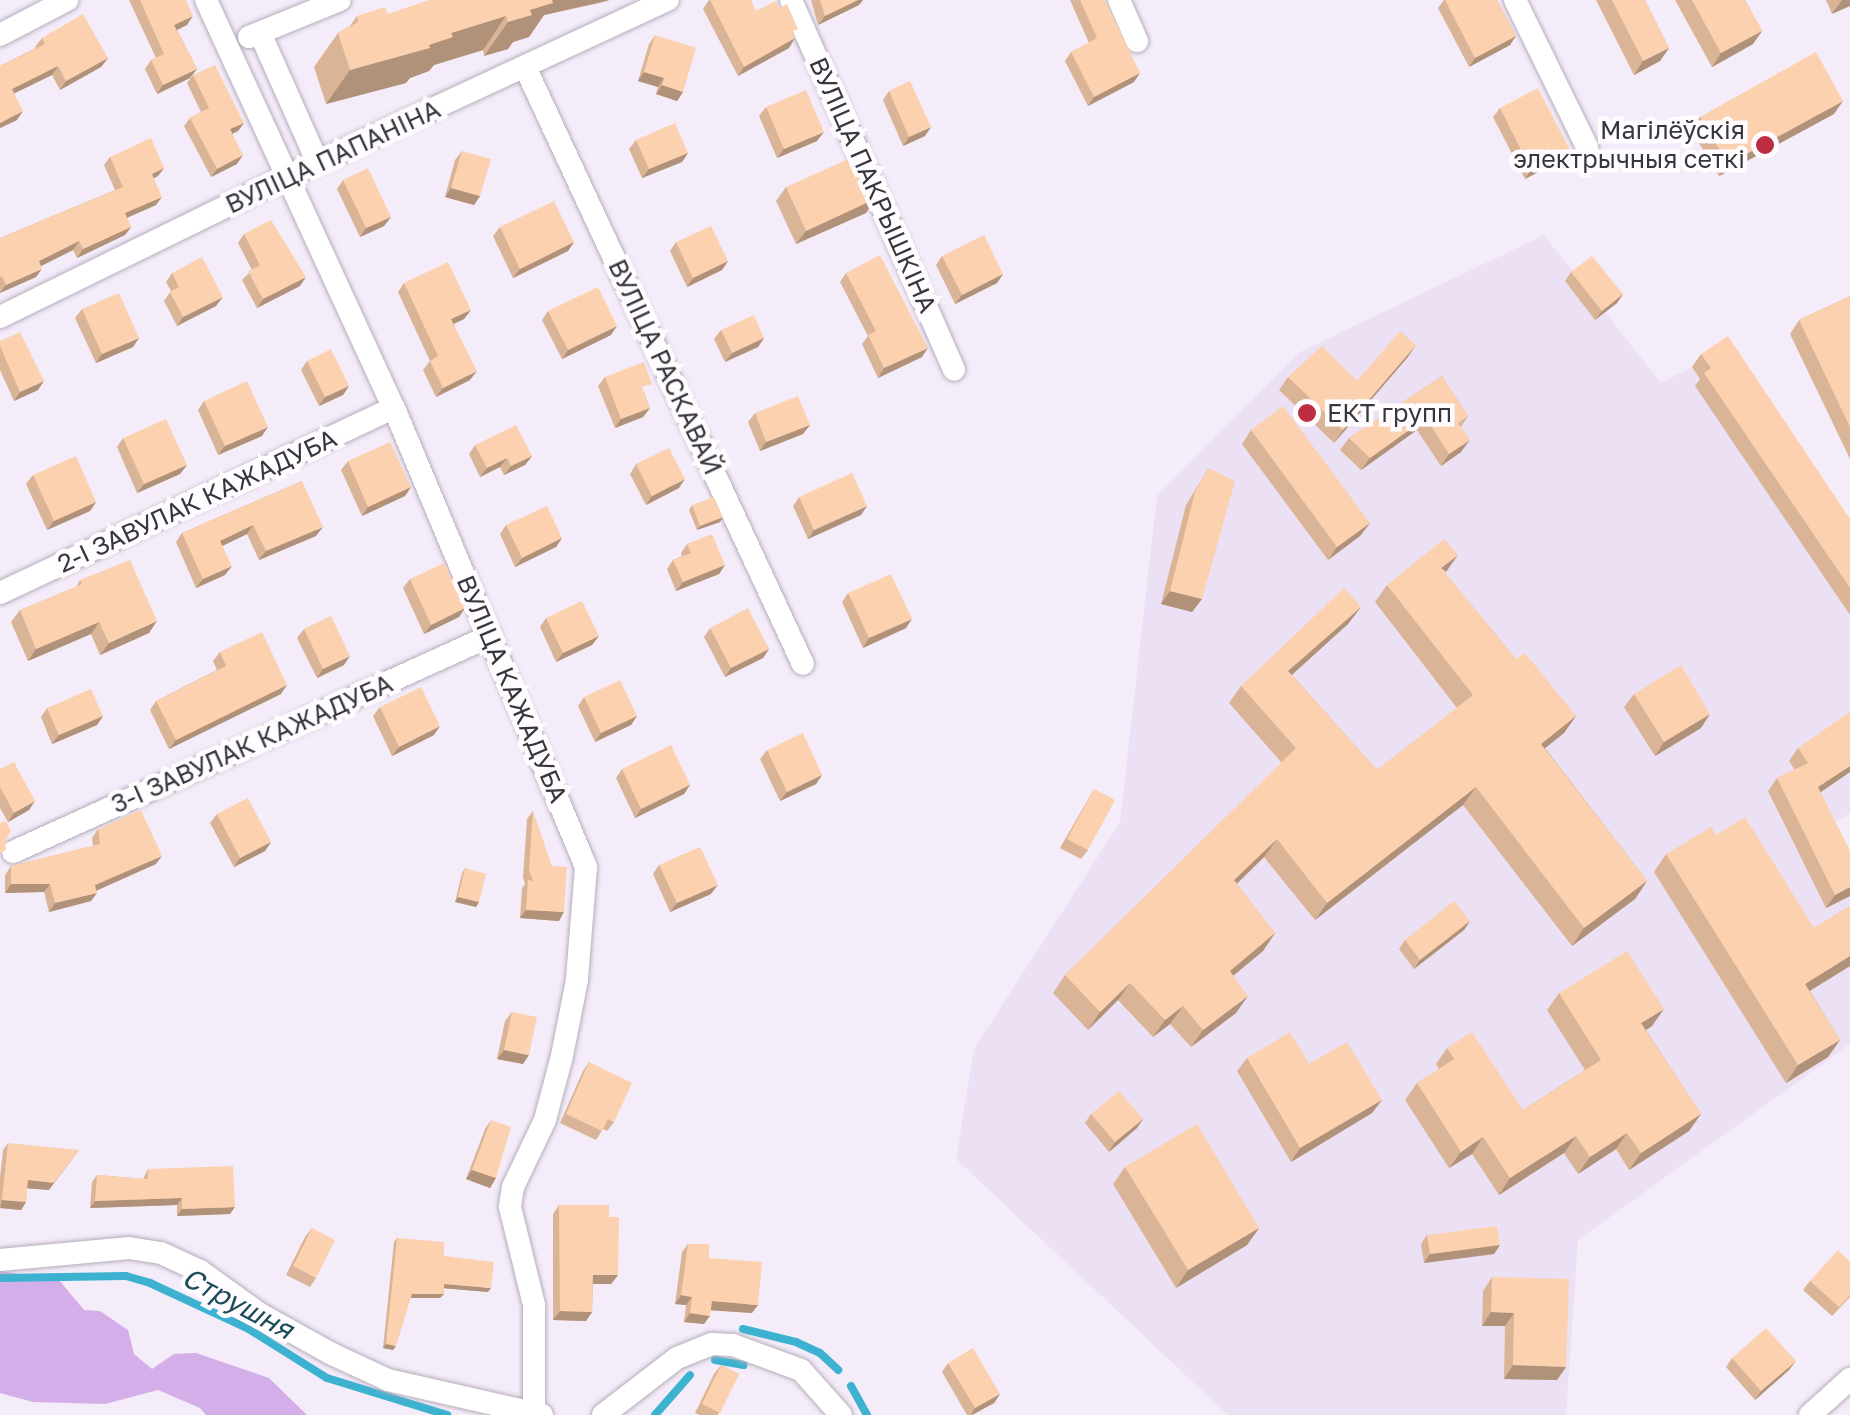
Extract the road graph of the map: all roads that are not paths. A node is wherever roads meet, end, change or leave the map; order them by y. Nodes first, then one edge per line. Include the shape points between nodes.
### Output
1 (66, 0) edge
2 (206, 0) edge
3 (340, 0) edge
4 (668, 0) edge
5 (792, 0) edge
6 (1120, 0) edge
7 (1515, 0) edge
8 (260, 33) junction
9 (0, 35) edge
10 (1137, 41) dead end
11 (228, 47) junction
12 (526, 69) junction
13 (1587, 147) dead end
14 (318, 163) junction
15 (286, 177) junction
16 (0, 316) edge
17 (954, 370) dead end
18 (394, 408) junction
19 (0, 593) edge
20 (490, 636) junction
21 (803, 664) dead end
22 (13, 852) dead end
23 (0, 1260) edge
24 (1850, 1378) edge
25 (534, 1414) edge
26 (542, 1415) edge
27 (603, 1415) edge
28 (841, 1415) edge
29 (1810, 1415) edge

1 - 9 street
2 - 11 street, ВУЛІЦА КАЖАДУБА
3 - 8 street
4 - 12 street, ВУЛІЦА ПАПАНІНА
5 - 17 street, ВУЛІЦА ПАКРЫШКІНА
6 - 10 street
7 - 13 street
8 - 11 street
8 - 14 street
11 - 15 street, ВУЛІЦА КАЖАДУБА
12 - 14 street, ВУЛІЦА ПАПАНІНА
12 - 21 street, ВУЛІЦА РАСКАВАЙ
14 - 15 street, ВУЛІЦА ПАПАНІНА
15 - 16 street, ВУЛІЦА ПАПАНІНА
15 - 18 street, ВУЛІЦА КАЖАДУБА
18 - 19 street, 2-І ЗАВУЛАК КАЖАДУБА
18 - 20 street, ВУЛІЦА КАЖАДУБА
20 - 22 street, 3-І ЗАВУЛАК КАЖАДУБА
20 - 25 street, ВУЛІЦА КАЖАДУБА via 586,867 577,980 562,1056 510,1207 534,1306
23 - 25 street via 129,1248 162,1254 388,1380
24 - 29 street
25 - 26 street
27 - 28 street via 677,1358 712,1344 801,1370

